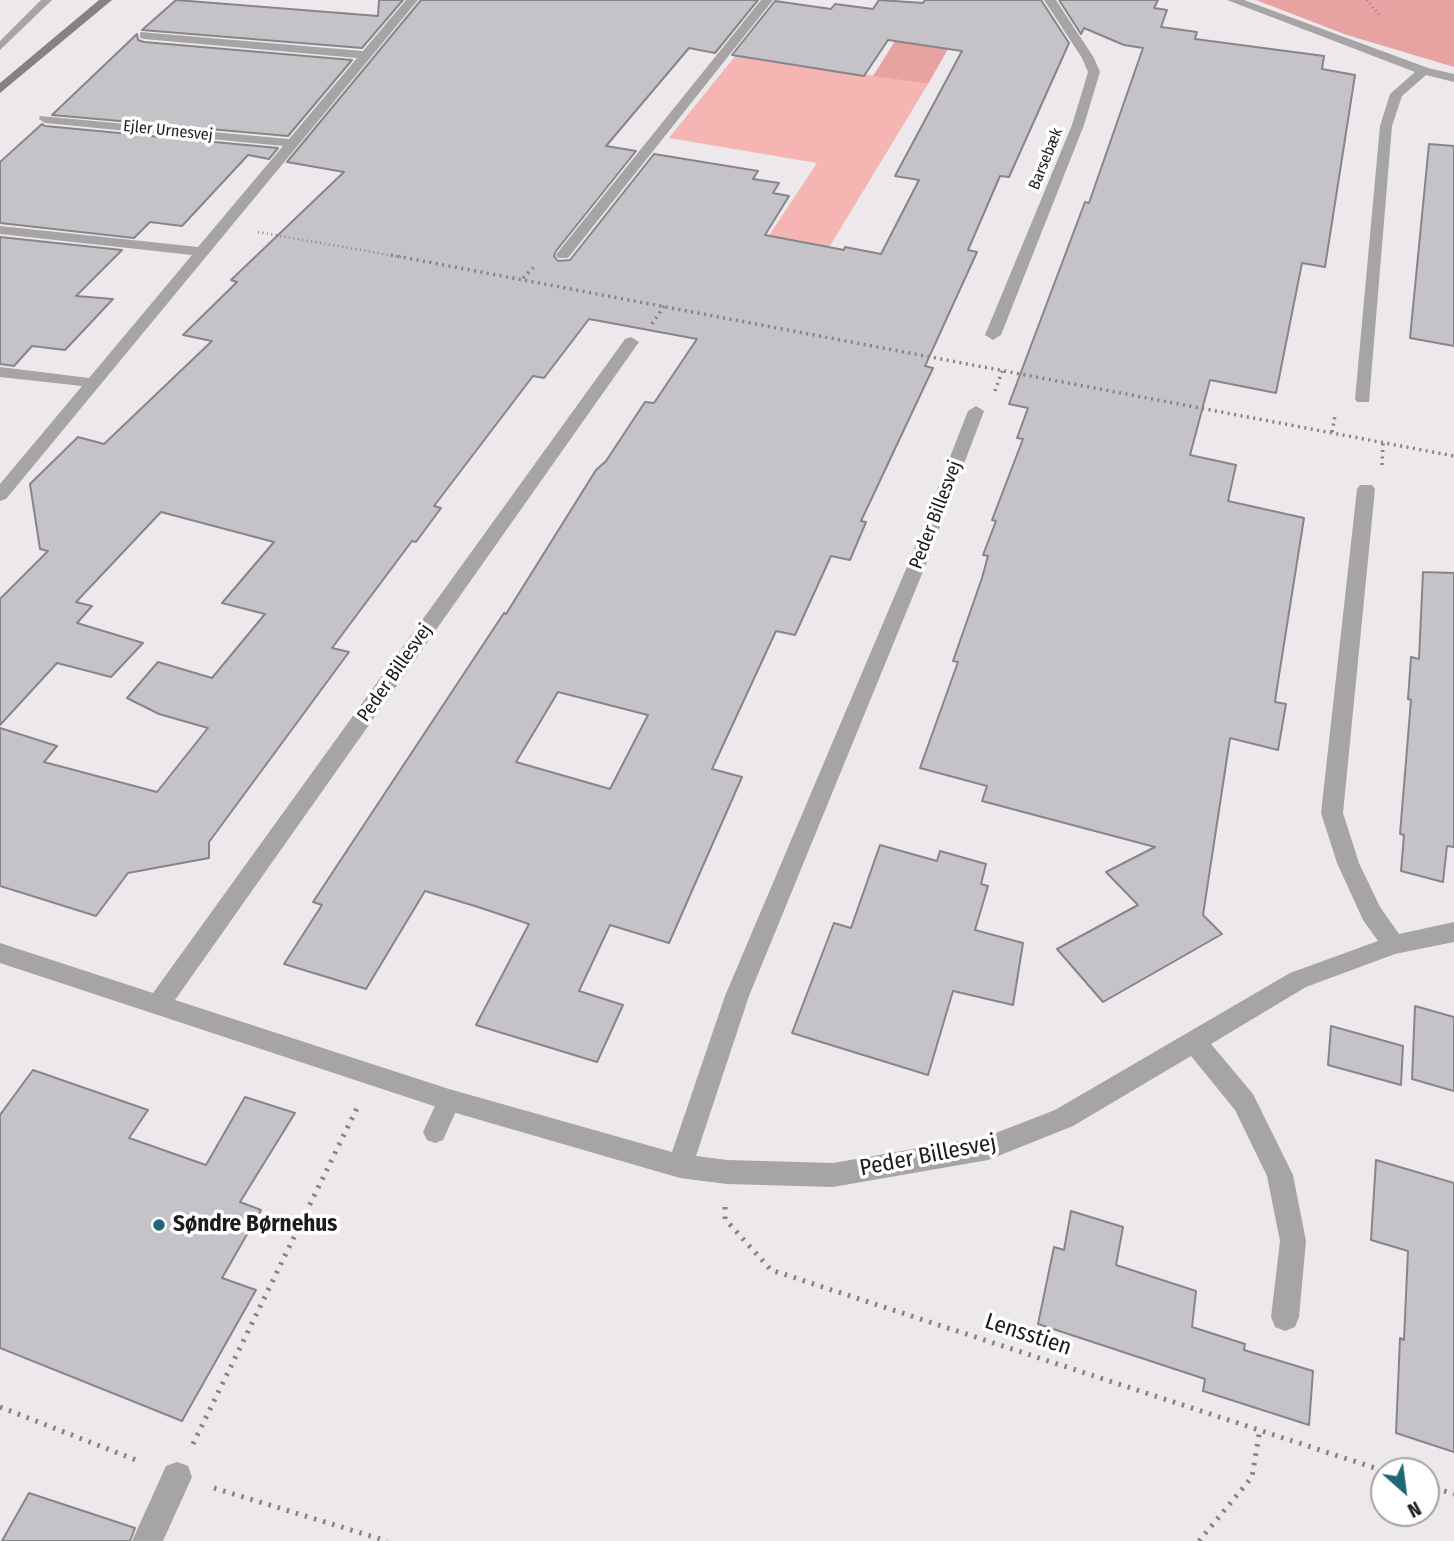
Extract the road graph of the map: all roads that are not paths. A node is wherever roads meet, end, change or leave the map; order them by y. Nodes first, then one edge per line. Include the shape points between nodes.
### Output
1 (47, 0) edge
2 (106, 0) edge
3 (412, 0) edge
4 (767, 0) edge
5 (1050, 0) edge
6 (1233, 0) edge
7 (144, 35) dead end
8 (0, 47) edge
9 (366, 55) junction
10 (1424, 71) junction
11 (1454, 78) edge
12 (0, 89) edge
13 (45, 119) dead end
14 (292, 144) junction
15 (0, 230) edge
16 (202, 252) junction
17 (563, 256) dead end
18 (993, 335) dead end
19 (631, 342) dead end
20 (0, 372) edge
21 (93, 383) junction
22 (1363, 399) dead end
23 (976, 411) dead end
24 (1366, 489) dead end
25 (0, 495) edge
26 (1454, 932) edge
27 (1394, 945) junction
28 (0, 953) edge
29 (159, 1004) junction
30 (1194, 1042) junction
31 (449, 1100) junction
32 (435, 1132) dead end
33 (680, 1166) junction
34 (1285, 1317) dead end
35 (177, 1477) road end
36 (147, 1541) edge

1 - 8 lane
2 - 12 street
3 - 9 street
4 - 17 street
5 - 18 street, Barsebæk via 1094,72 1079,125
6 - 10 street
7 - 9 street
9 - 14 street
10 - 11 street
10 - 22 street via 1396,94 1386,126
13 - 14 street, Ejler Urnesvej
14 - 16 street
15 - 16 street
16 - 21 street
19 - 29 street, Peder Billesvej
20 - 21 street
21 - 25 street
23 - 33 street, Peder Billesvej via 737,996
24 - 27 street via 1332,813 1371,913
26 - 27 street, Peder Billesvej
27 - 30 street, Peder Billesvej via 1298,980
28 - 29 street, Peder Billesvej
29 - 31 street, Peder Billesvej
30 - 33 street, Peder Billesvej via 1064,1118 988,1148 833,1175
30 - 34 street via 1244,1102 1280,1175 1293,1241
31 - 32 lane
31 - 33 street, Peder Billesvej
35 - 36 street

